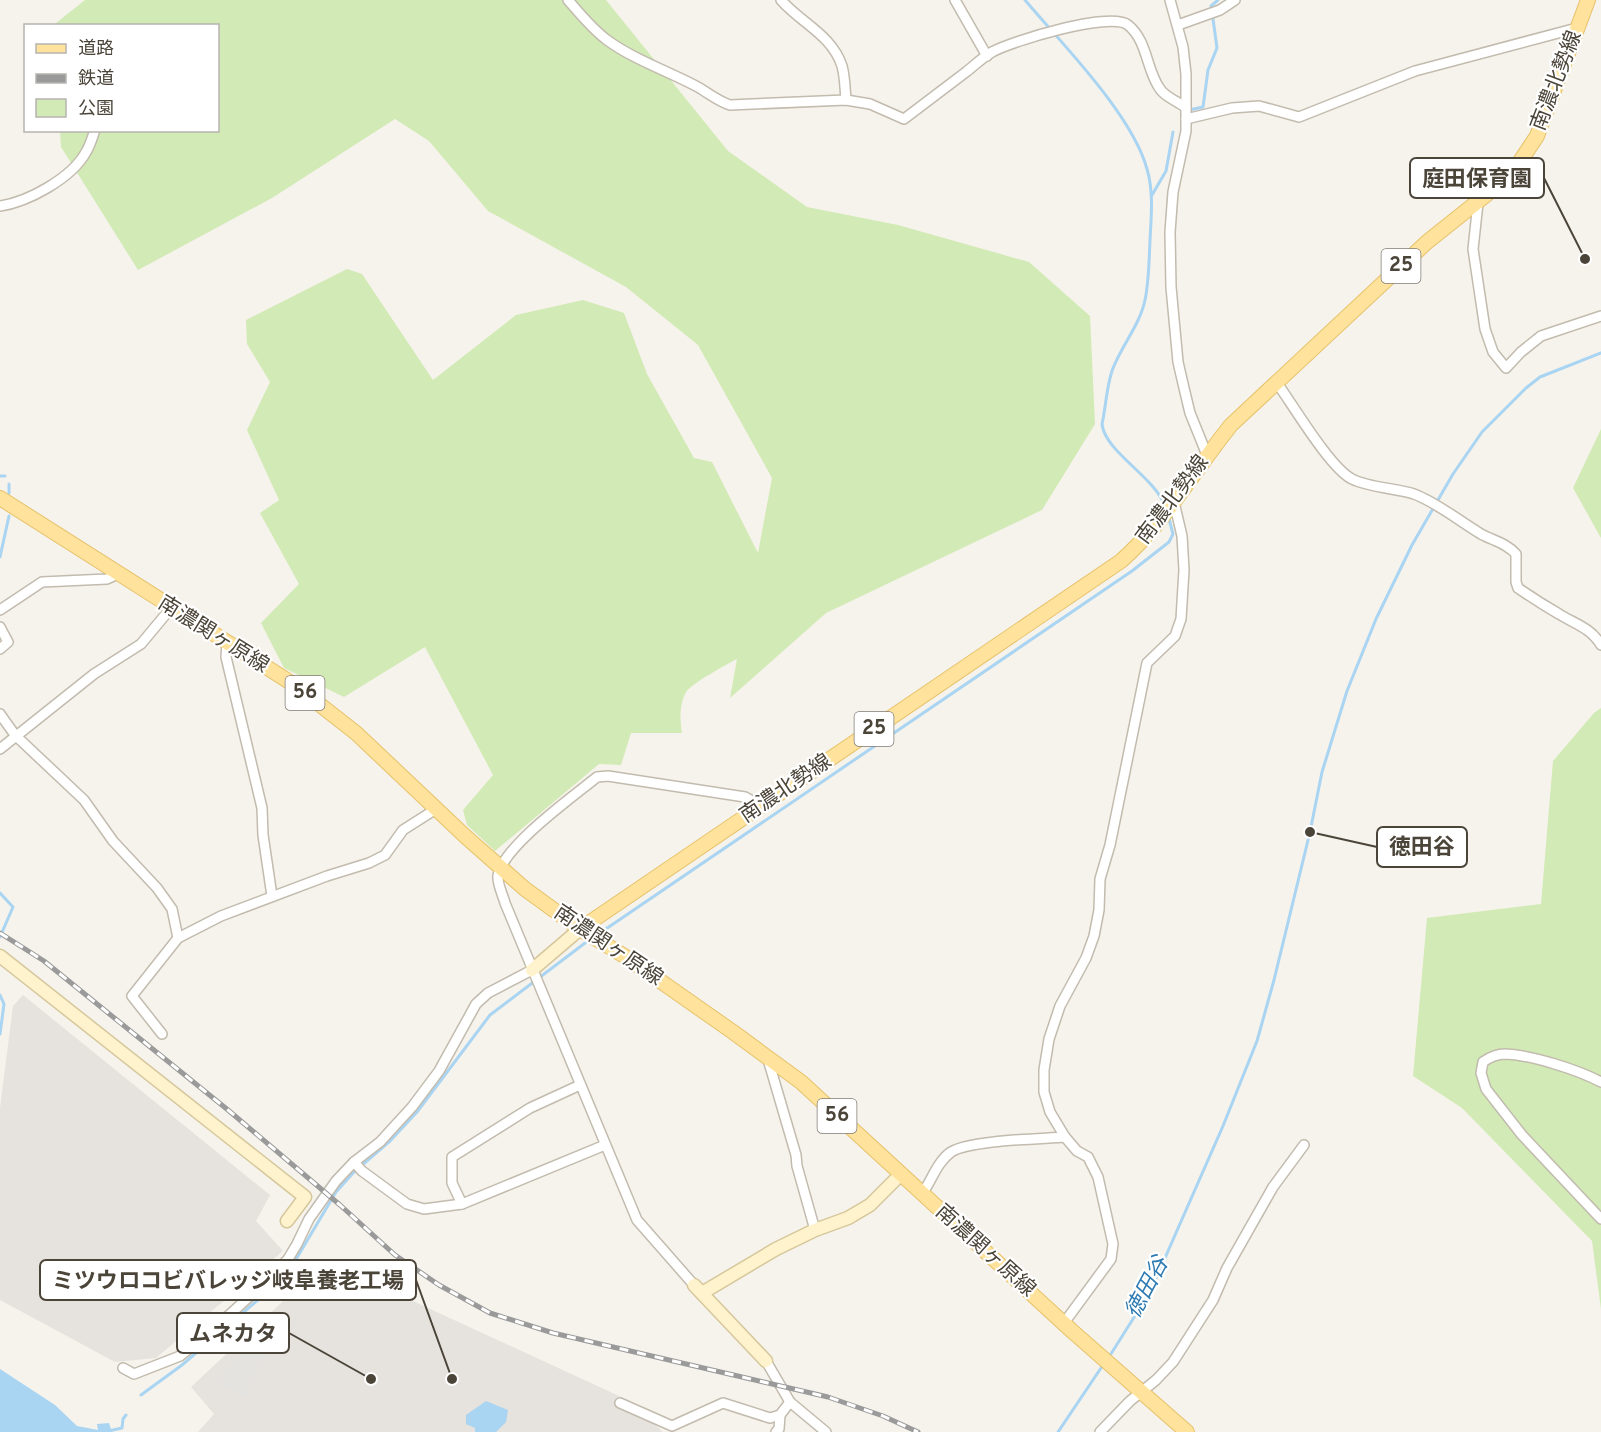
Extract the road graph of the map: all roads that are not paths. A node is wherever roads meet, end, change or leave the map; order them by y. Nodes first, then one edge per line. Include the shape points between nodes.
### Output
1 (568, 0) edge
2 (781, 0) edge
3 (956, 0) edge
4 (1170, 0) edge
5 (1235, 0) edge
6 (1588, 0) edge
7 (1178, 25) junction
8 (1577, 28) junction
9 (987, 56) junction
10 (846, 100) junction
11 (1186, 108) junction
12 (1186, 119) junction
13 (94, 132) edge
14 (1478, 203) junction
15 (0, 206) edge
16 (1601, 316) edge
17 (1277, 383) junction
18 (1207, 455) junction
19 (0, 498) edge
20 (1172, 505) junction
21 (118, 574) junction
22 (171, 608) junction
23 (0, 610) edge
24 (0, 627) edge
25 (227, 643) junction
26 (1601, 645) edge
27 (0, 649) edge
28 (0, 714) edge
29 (15, 735) junction
30 (0, 749) edge
31 (759, 807) junction
32 (436, 809) junction
33 (501, 868) junction
34 (272, 896) junction
35 (580, 929) junction
36 (178, 938) junction
37 (0, 956) edge
38 (533, 972) junction
39 (162, 1034) dead end
40 (767, 1056) junction
41 (1601, 1082) edge
42 (580, 1085) junction
43 (1065, 1137) junction
44 (605, 1145) junction
45 (1304, 1145) dead end
46 (357, 1166) junction
47 (900, 1175) junction
48 (922, 1194) junction
49 (462, 1204) junction
50 (1601, 1219) edge
51 (286, 1221) dead end
52 (815, 1230) junction
53 (698, 1289) junction
54 (1068, 1327) junction
55 (766, 1361) joint
56 (123, 1368) dead end
57 (1138, 1391) junction
58 (790, 1402) junction
59 (620, 1403) dead end
60 (780, 1415) junction
61 (776, 1432) edge
62 (826, 1432) edge
63 (1100, 1432) edge
64 (1187, 1432) edge

1 - 10 street via 607,40 630,55 702,88 723,103
2 - 10 street via 838,53
3 - 9 street
4 - 7 street
5 - 7 street via 1220,10
6 - 8 main road, 南濃北勢線 / 25
7 - 11 street via 1186,74
8 - 12 street via 1415,70 1299,117 1259,106
8 - 14 main road, 南濃北勢線 / 25 via 1537,136 1511,175
9 - 10 street via 904,119 870,104
9 - 11 street via 1035,36 1075,26 1122,21 1143,45 1158,87
11 - 12 street
12 - 18 street via 1172,202 1171,287 1178,362 1190,413
13 - 15 street via 86,153 54,183 11,205
14 - 16 street via 1473,249 1485,329 1493,352 1506,368 1541,336
14 - 17 main road, 南濃北勢線 / 25 via 1426,242
17 - 18 main road, 南濃北勢線 / 25 via 1231,425
17 - 26 street via 1340,470 1353,480 1415,495 1509,546 1516,554 1518,588 1581,625
18 - 20 main road, 南濃北勢線 / 25
19 - 21 main road, 南濃関ヶ原線 / 56
20 - 31 main road, 南濃北勢線 / 25 via 1142,543 1121,561
20 - 43 street via 1182,536 1181,619 1174,636 1147,663 1100,879 1094,936 1060,1006 1049,1039 1044,1092 1050,1112
21 - 22 main road, 南濃関ヶ原線 / 56
21 - 23 street via 107,579 42,582
22 - 25 main road, 南濃関ヶ原線 / 56
22 - 29 street via 141,644 94,674
24 - 27 street via 9,642
25 - 32 main road, 南濃関ヶ原線 / 56 via 329,710
25 - 34 street via 226,657 262,808
28 - 29 street
29 - 30 street
29 - 36 street via 84,800 113,841 157,888 172,909
31 - 33 street via 745,797 597,777 525,836
31 - 35 main road, 南濃北勢線 / 25
32 - 33 main road, 南濃関ヶ原線 / 56
32 - 34 street via 403,830 386,855
33 - 35 main road, 南濃関ヶ原線 / 56
33 - 38 street via 498,877 505,903
34 - 36 street
35 - 38 street
35 - 40 main road, 南濃関ヶ原線 / 56
36 - 39 street via 132,996
37 - 51 street via 305,1197
38 - 42 street
38 - 46 street via 488,993 476,1004 439,1071 412,1107
40 - 47 main road, 南濃関ヶ原線 / 56 via 801,1082
40 - 52 street
41 - 50 street via 1587,1074 1504,1054 1483,1062 1481,1073 1486,1089 1522,1135
42 - 44 street
42 - 49 street via 530,1108 452,1157 452,1183
43 - 48 street via 989,1143 951,1152
43 - 54 street via 1088,1157 1098,1177 1113,1244 1111,1259
44 - 49 street
44 - 53 street via 637,1220
45 - 57 street via 1274,1187 1173,1362
46 - 49 street via 407,1204 424,1209
46 - 56 street via 321,1201 288,1259 224,1319 180,1356 134,1374
47 - 48 main road, 南濃関ヶ原線 / 56
47 - 52 street via 870,1205
48 - 54 main road, 南濃関ヶ原線 / 56
52 - 53 street
53 - 55 street
54 - 57 main road, 南濃関ヶ原線 / 56
55 - 58 street
57 - 63 street
57 - 64 main road, 南濃関ヶ原線 / 56
58 - 60 street
58 - 62 street
59 - 60 street via 672,1426 723,1403 770,1418
60 - 61 street

